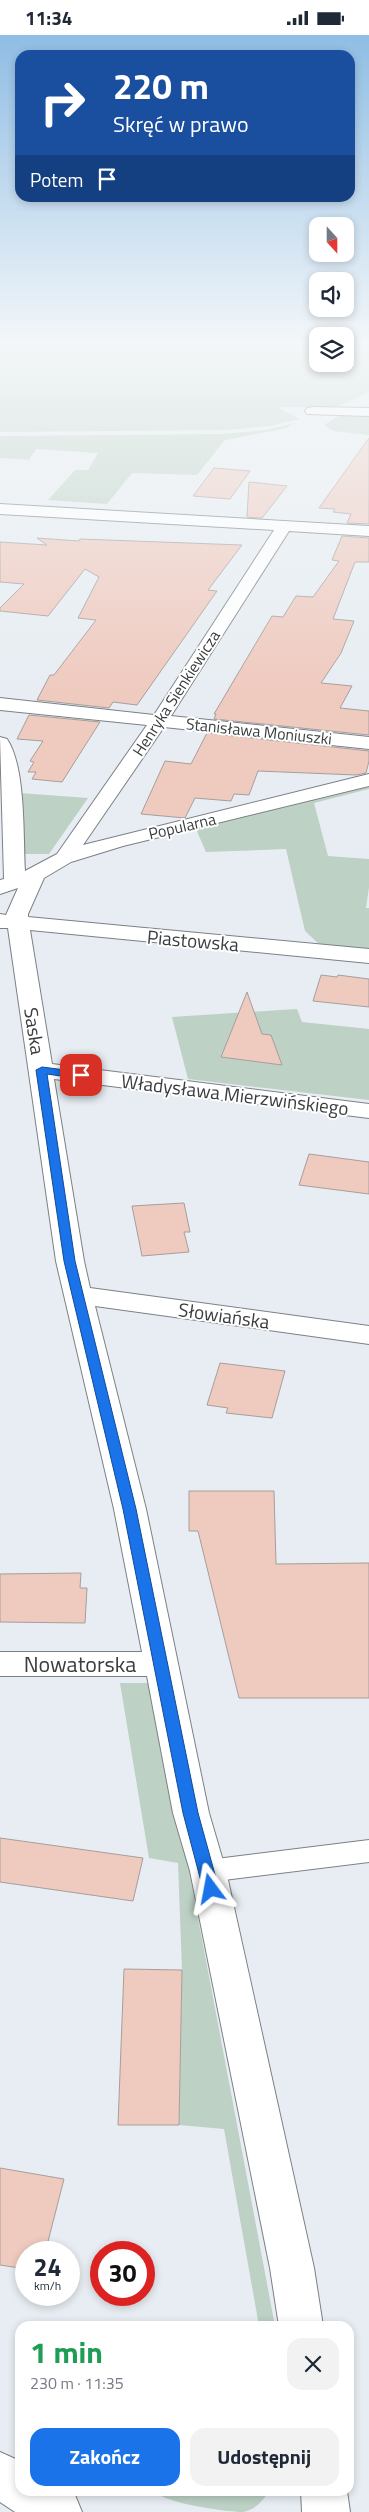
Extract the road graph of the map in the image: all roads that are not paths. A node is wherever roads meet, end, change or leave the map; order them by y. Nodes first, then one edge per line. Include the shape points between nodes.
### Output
1 (0, 509) edge
2 (284, 526) junction
3 (369, 531) edge
4 (0, 704) edge
5 (159, 721) junction
6 (0, 743) edge
7 (369, 743) edge
8 (369, 781) edge
9 (64, 858) junction
10 (17, 881) edge
11 (9, 922) edge
12 (369, 956) edge
13 (42, 1070) junction
14 (369, 1111) edge
15 (79, 1295) junction
16 (369, 1335) edge
17 (160, 1664) junction
18 (0, 1665) edge
19 (369, 1851) edge
20 (208, 1871) junction
21 (300, 2321) edge
22 (0, 2475) edge
23 (15, 2485) edge
24 (33, 2496) edge
25 (324, 2496) edge
26 (58, 2512) edge
27 (326, 2512) edge

1 - 2 street
2 - 3 street
2 - 5 street, Henryka Sienkiewicza
4 - 5 street, Stanisława Moniuszki
5 - 7 street, Stanisława Moniuszki
5 - 9 street, Henryka Sienkiewicza
6 - 10 street via 9,769
8 - 9 street, Popularna via 116,842
9 - 10 street, Popularna
10 - 11 street via 18,914
11 - 12 street, Piastowska
11 - 13 street, Saska
13 - 14 street, Władysława Mierzwińskiego
13 - 15 street, Saska via 70,1261
15 - 16 street, Słowiańska
15 - 17 street, Saska via 130,1509
17 - 18 street, Nowatorska
17 - 20 street, Saska via 191,1813
19 - 20 lane
20 - 21 street, Saska via 292,2268
22 - 23 street
24 - 26 street
25 - 27 street

